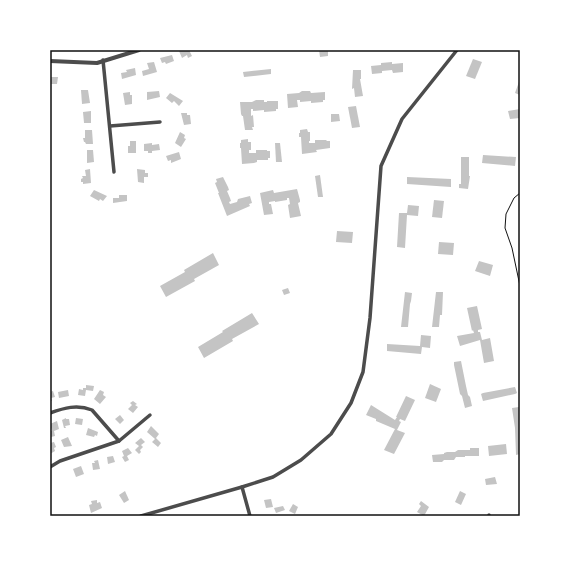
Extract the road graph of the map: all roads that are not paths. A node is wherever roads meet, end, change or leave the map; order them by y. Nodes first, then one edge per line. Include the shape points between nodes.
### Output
1 (139, 50) edge
2 (457, 50) edge
3 (104, 60) junction
4 (50, 61) edge
5 (160, 122) dead end
6 (110, 126) junction
7 (114, 172) dead end
8 (50, 413) edge
9 (150, 416) dead end
10 (119, 440) junction
11 (50, 467) edge
12 (242, 487) junction
13 (141, 516) edge
14 (250, 516) edge

1 - 3 street
2 - 12 street via 402,119 381,166 370,318 363,372 351,403 328,437 301,460 273,477
3 - 4 street via 97,63
3 - 6 street
5 - 6 street
6 - 7 street
8 - 10 street via 70,407 88,408
9 - 10 street
10 - 11 street
12 - 13 street
12 - 14 street

